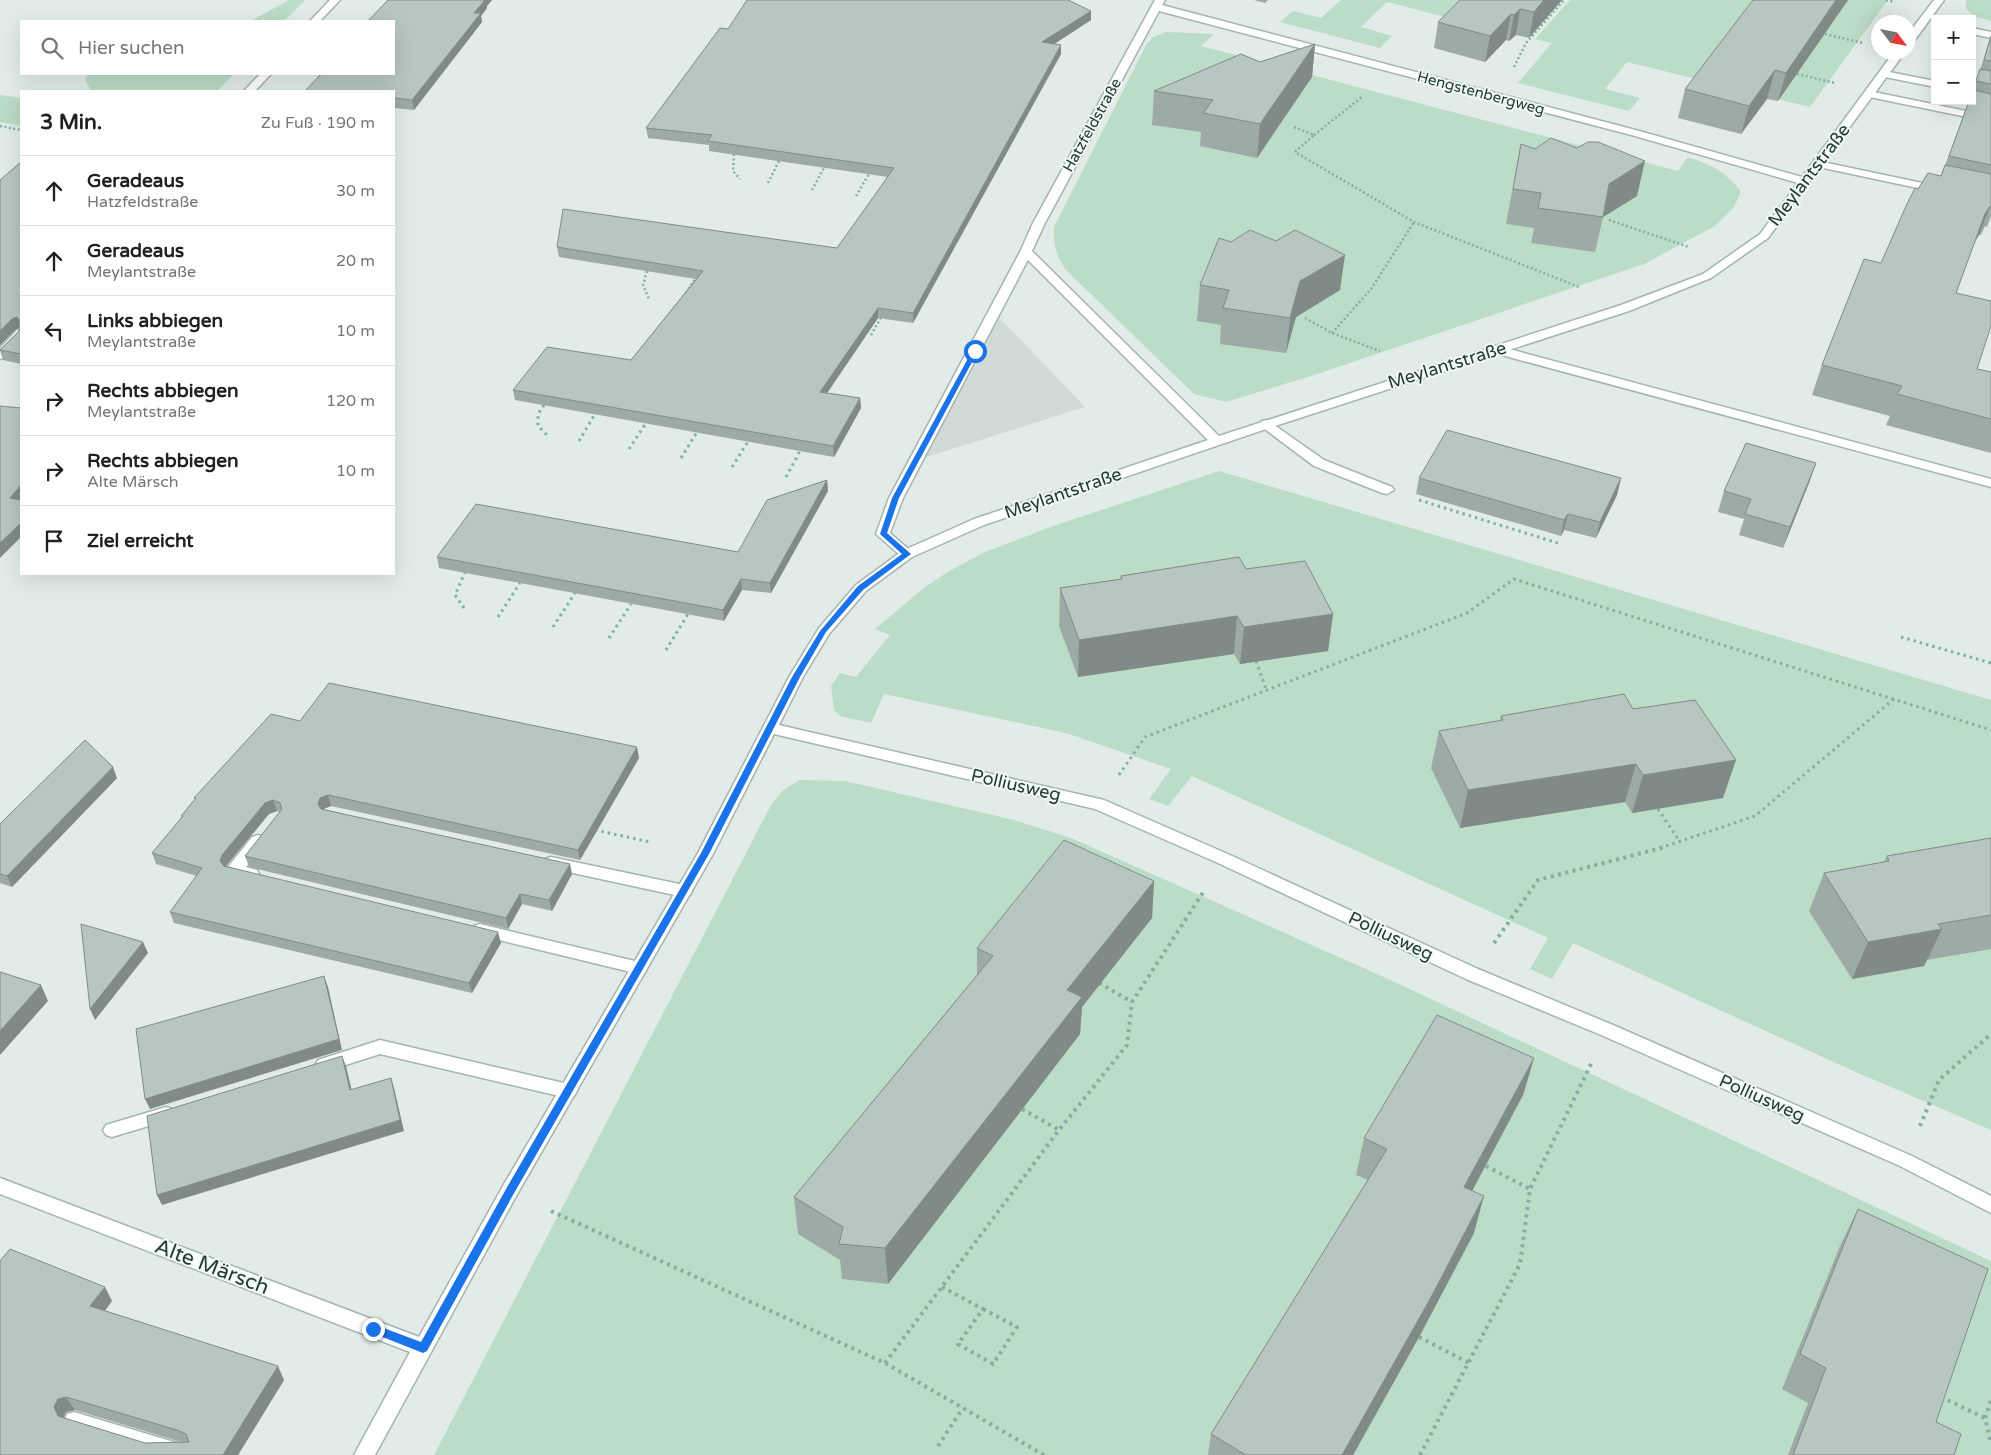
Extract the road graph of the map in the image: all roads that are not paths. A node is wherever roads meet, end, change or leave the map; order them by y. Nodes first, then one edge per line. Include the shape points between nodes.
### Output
1 (335, 0) edge
2 (1939, 0) edge
3 (1158, 4) edge
4 (316, 20) edge
5 (1930, 22) edge
6 (1976, 32) edge
7 (1916, 35) edge
8 (1991, 35) edge
9 (1894, 60) edge
10 (1884, 74) junction
11 (265, 75) edge
12 (1931, 83) edge
13 (251, 90) edge
14 (1869, 94) junction
15 (1991, 119) edge
16 (1818, 164) junction
17 (1804, 181) junction
18 (1952, 193) edge
19 (1026, 252) junction
20 (20, 334) edge
21 (1498, 350) junction
22 (0, 355) edge
23 (1268, 424) junction
24 (1217, 441) junction
25 (1991, 482) edge
26 (1388, 490) road end
27 (907, 554) junction
28 (770, 728) junction
29 (270, 827) edge
30 (535, 860) edge
31 (263, 877) edge
32 (684, 891) junction
33 (463, 926) edge
34 (639, 968) junction
35 (306, 1070) edge
36 (568, 1091) junction
37 (186, 1108) edge
38 (112, 1130) dead end
39 (0, 1186) edge
40 (1991, 1205) edge
41 (423, 1348) junction
42 (74, 1421) edge
43 (184, 1455) edge
44 (364, 1455) edge

1 - 4 street
2 - 5 street
3 - 17 street, Hengstenbergweg
3 - 19 street, Hatzfeldstraße
5 - 7 street
6 - 8 street
9 - 10 street, Meylantstraße
10 - 12 street
10 - 14 street, Meylantstraße
11 - 13 street
14 - 15 street
14 - 16 street, Meylantstraße
16 - 17 street, Meylantstraße
16 - 18 street
17 - 21 street, Meylantstraße via 1764,236 1706,276 1625,308
19 - 24 street
19 - 27 street, Hatzfeldstraße via 896,498 883,534
20 - 22 street
21 - 23 street, Meylantstraße
21 - 25 street
23 - 24 street, Meylantstraße
23 - 26 street via 1318,463
24 - 27 street, Meylantstraße via 979,522
27 - 28 street, Meylantstraße via 861,588 824,631
28 - 32 street, Meylantstraße
28 - 40 street, Polliusweg via 1099,804 1224,858 1472,974 1906,1162
29 - 31 street via 234,870
30 - 32 street
32 - 34 street, Meylantstraße
33 - 34 street
34 - 36 street, Meylantstraße
35 - 36 street via 380,1047
36 - 41 street, Meylantstraße
37 - 38 street
39 - 41 street, Alte Märsch
41 - 44 street, Meylantstraße
42 - 43 street

